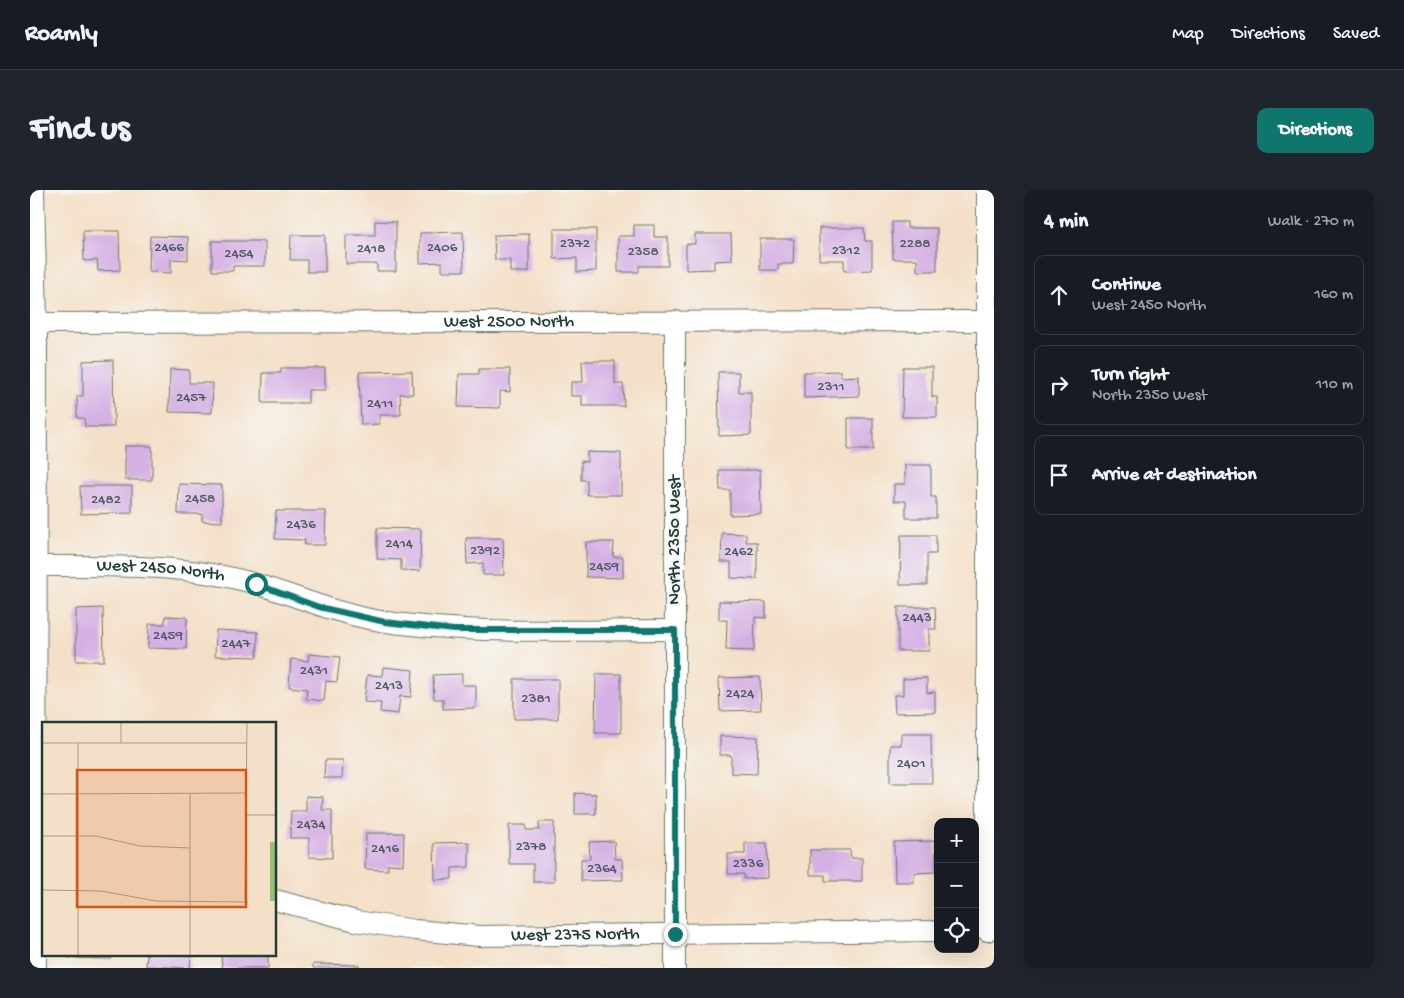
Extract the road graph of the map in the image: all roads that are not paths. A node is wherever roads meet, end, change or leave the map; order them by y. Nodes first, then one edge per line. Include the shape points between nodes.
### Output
1 (34, 190) edge
2 (987, 190) edge
3 (987, 321) junction
4 (675, 322) junction
5 (33, 323) edge
6 (991, 446) edge
7 (33, 566) edge
8 (675, 630) junction
9 (37, 873) edge
10 (276, 900) edge
11 (934, 931) edge
12 (986, 932) edge
13 (675, 934) junction
14 (36, 968) edge
15 (675, 968) edge

1 - 5 street
2 - 3 street
3 - 4 street, West 2500 North
3 - 6 street
4 - 5 street, West 2500 North
4 - 8 street, North 2350 West
5 - 7 street
6 - 12 street
7 - 8 street, West 2450 North via 137,566 198,572 256,584 319,607 385,622 454,630
7 - 9 street
8 - 13 street, North 2350 West
9 - 14 street
10 - 13 street, West 2375 North via 356,921 479,936
11 - 13 street, West 2375 North
13 - 15 street, North 2350 West

